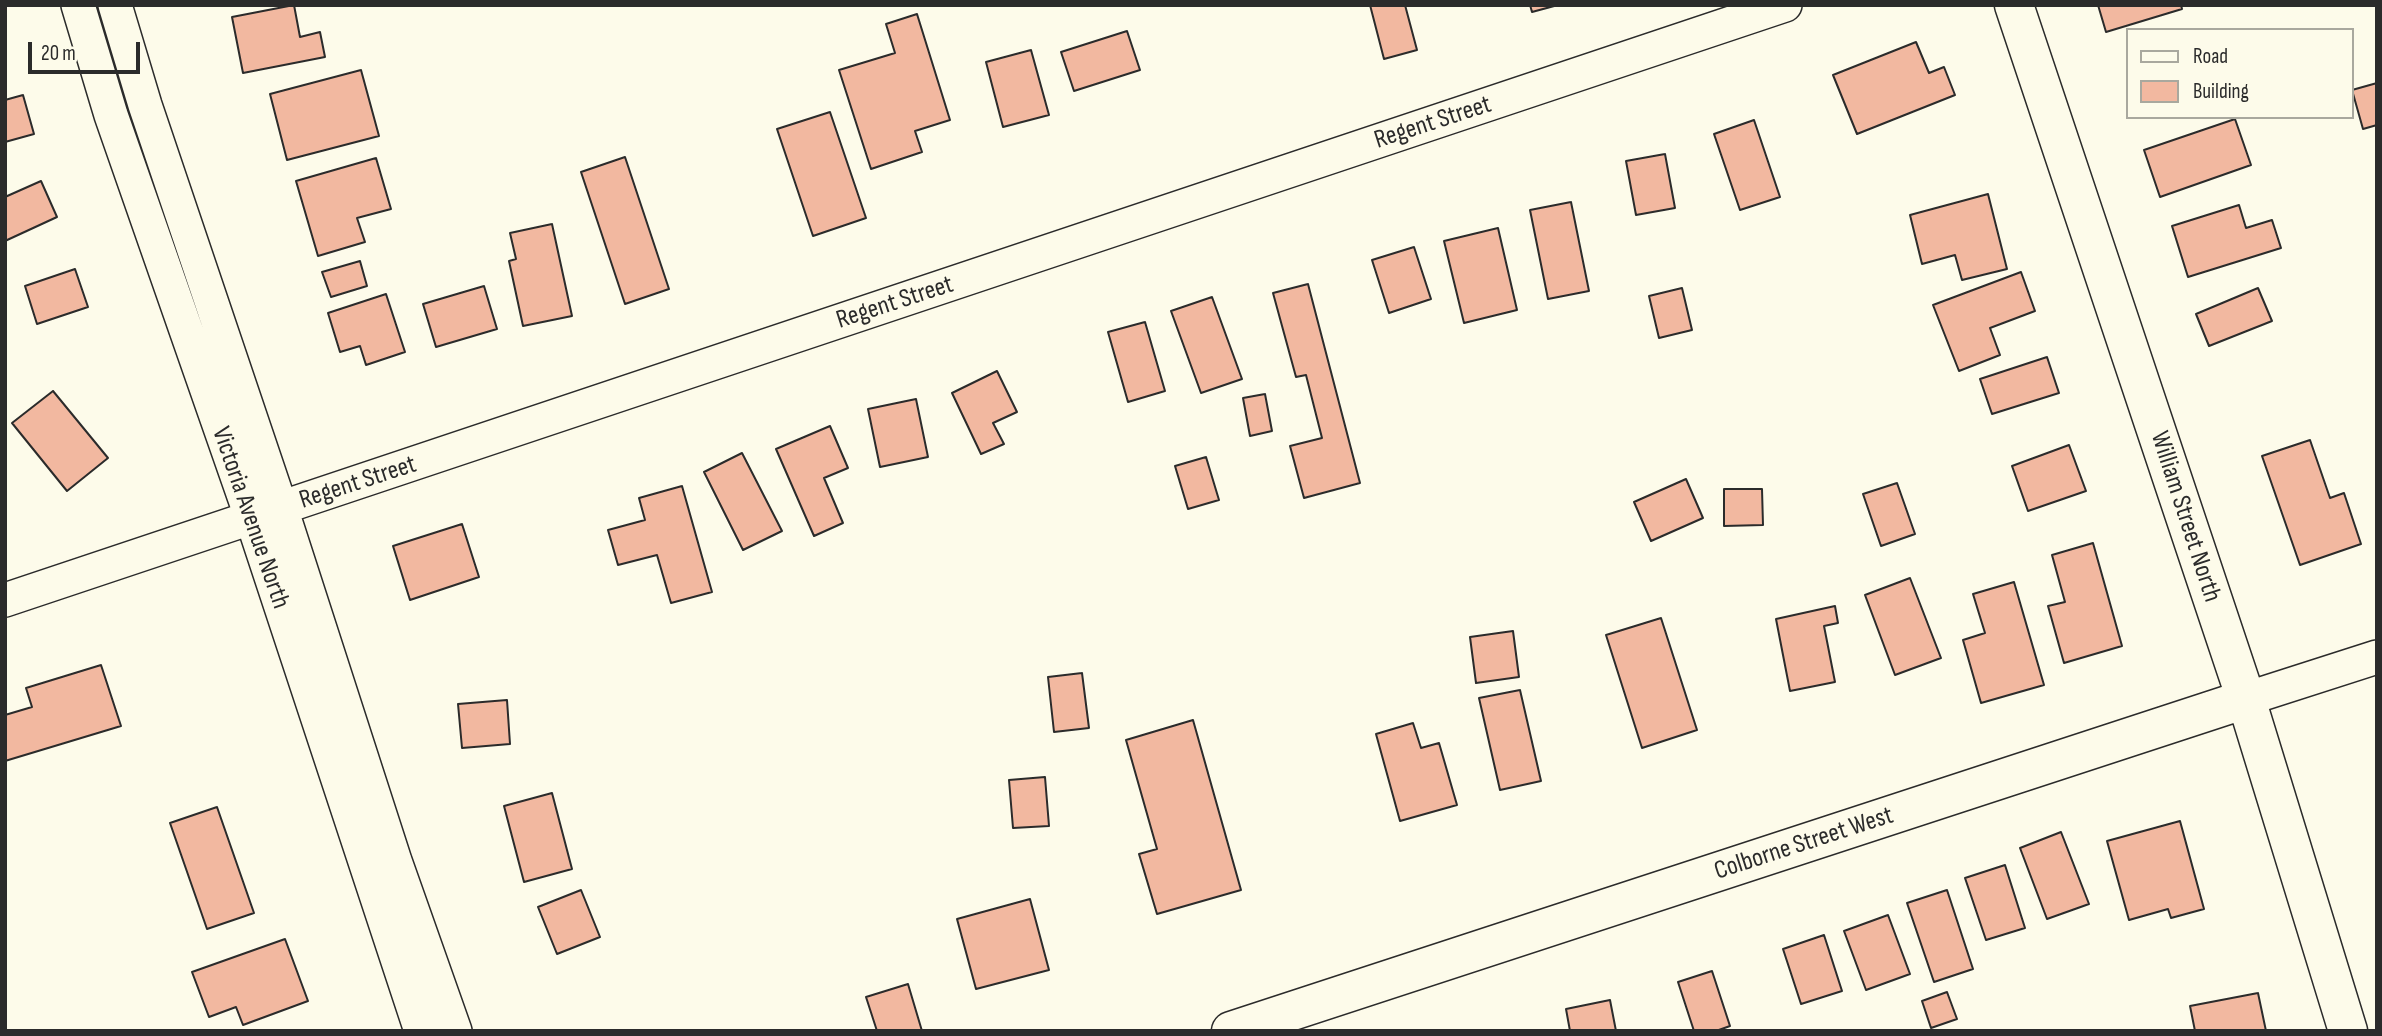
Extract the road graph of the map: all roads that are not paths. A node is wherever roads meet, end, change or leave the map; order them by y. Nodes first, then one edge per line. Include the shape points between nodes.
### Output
1 (78, 5) edge
2 (115, 5) edge
3 (1785, 5) edge
4 (2014, 5) edge
5 (145, 105) junction
6 (111, 115) junction
7 (266, 514) junction
8 (5, 600) edge
9 (2377, 657) edge
10 (2246, 699) junction
11 (381, 866) junction
12 (421, 1031) edge
13 (454, 1031) edge
14 (1231, 1031) edge
15 (2348, 1031) edge

1 - 6 street, Victoria Avenue North
2 - 5 street, Victoria Avenue North
3 - 7 street, Regent Street
4 - 10 main road, William Street North
5 - 6 street
5 - 7 street, Victoria Avenue North
6 - 7 street, Victoria Avenue North
7 - 8 street, Regent Street
7 - 11 street, Victoria Avenue North
9 - 10 street, Colborne Street West
10 - 14 main road, Colborne Street West
10 - 15 main road, William Street North
11 - 12 street, Victoria Avenue North
11 - 13 street, Victoria Avenue North

